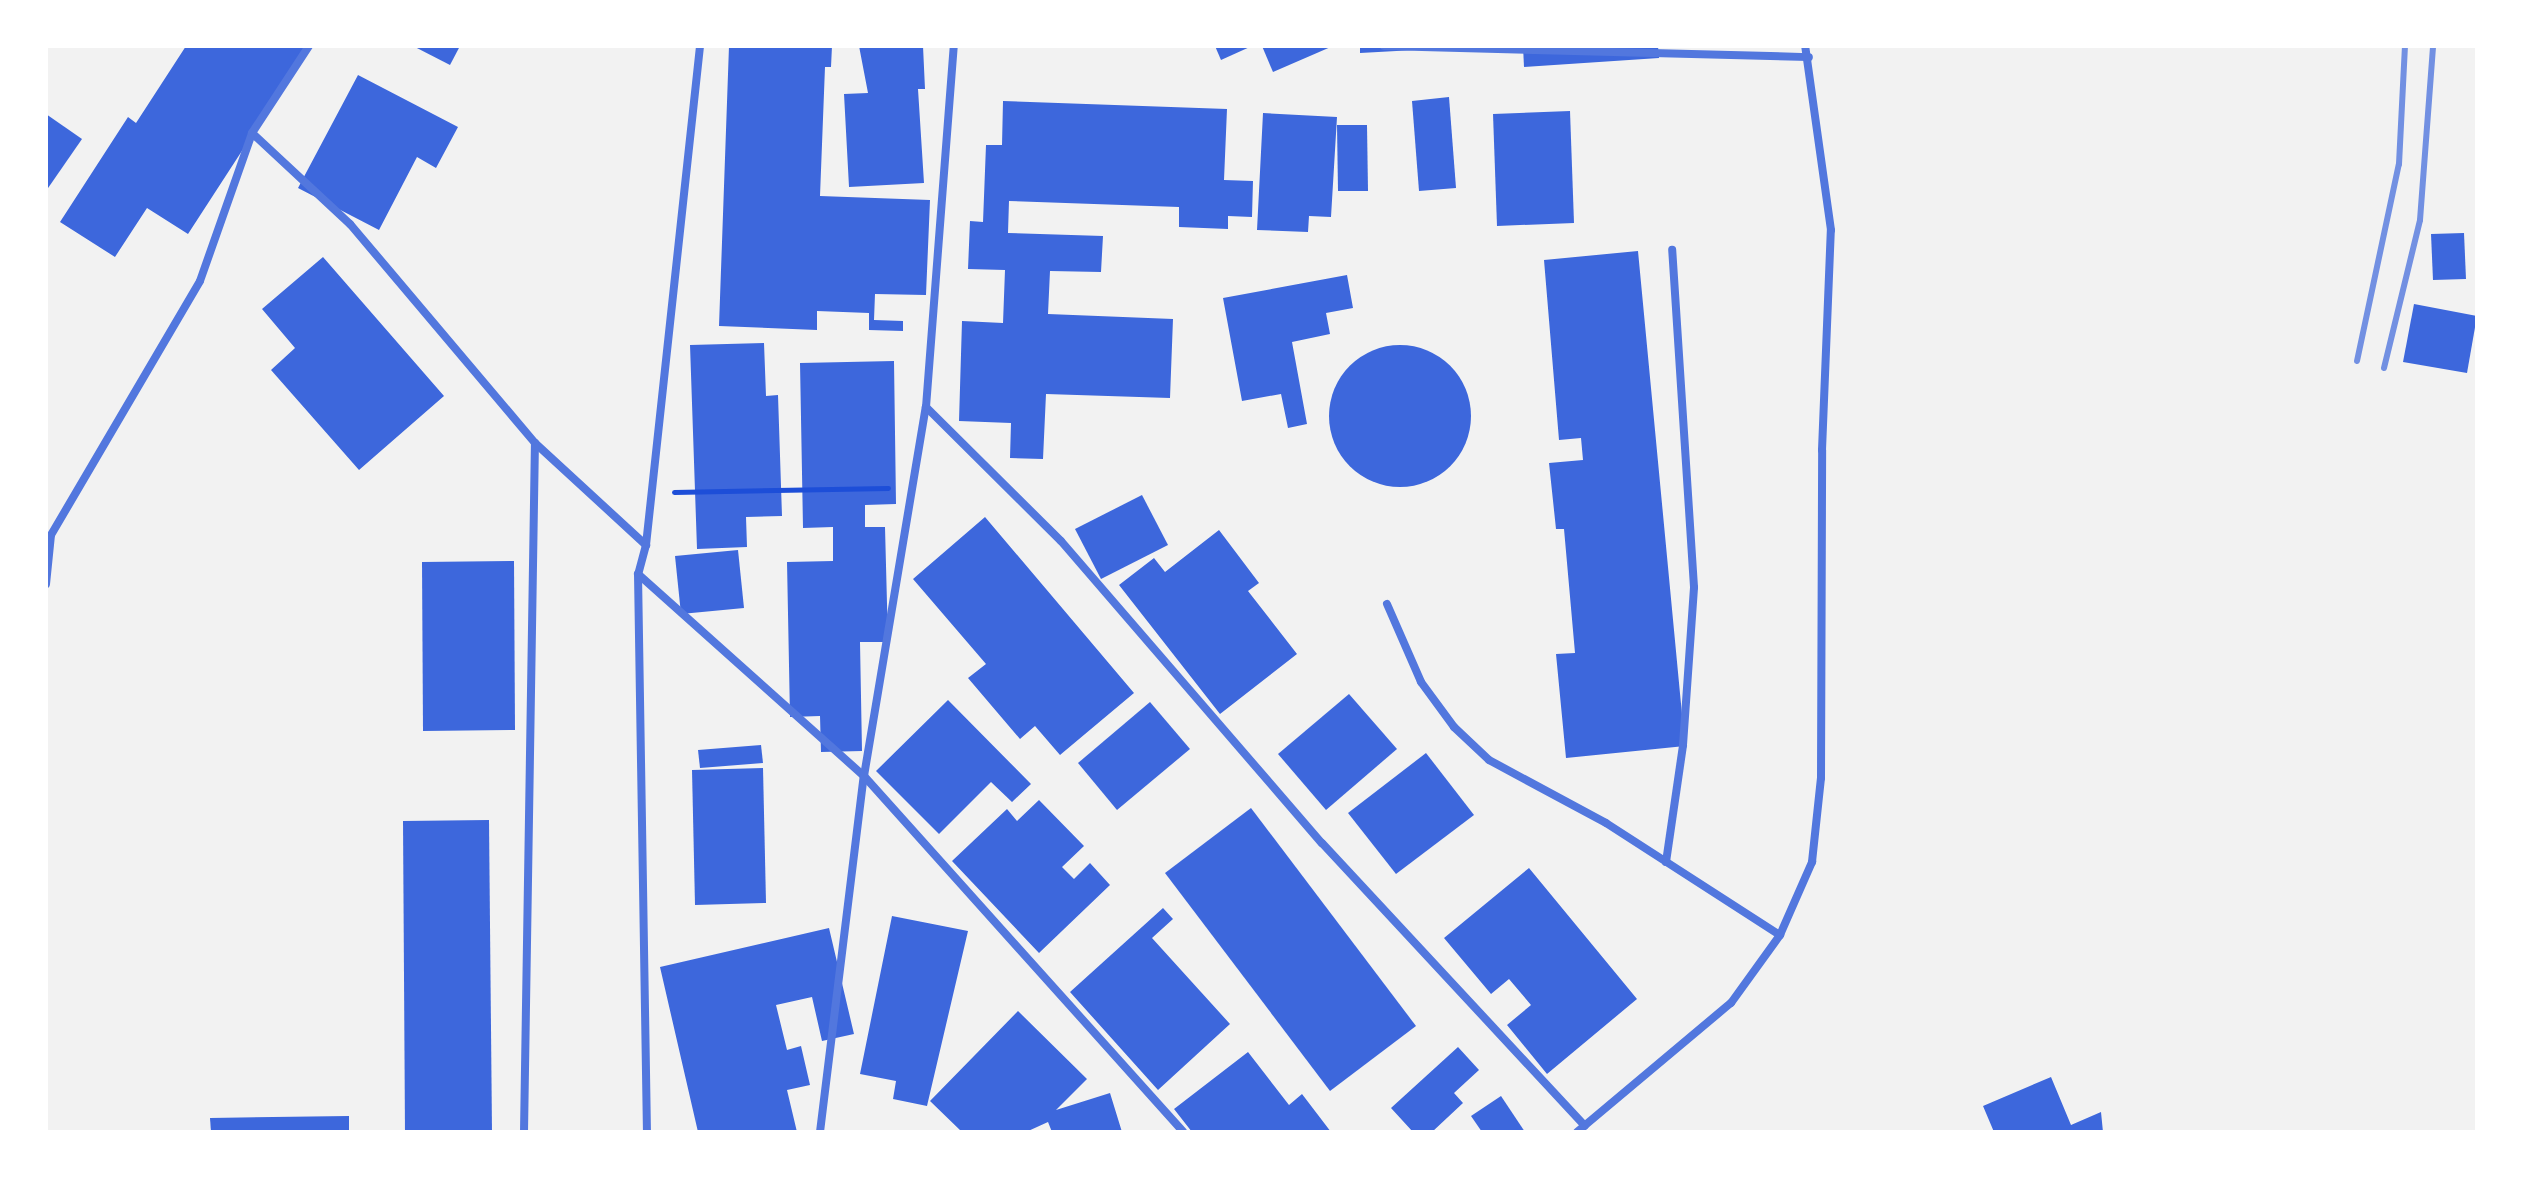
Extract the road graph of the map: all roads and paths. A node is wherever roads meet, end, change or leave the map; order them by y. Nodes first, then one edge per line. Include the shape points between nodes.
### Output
1 (309, 46) edge
2 (700, 46) edge
3 (954, 46) edge
4 (1384, 46) edge
5 (1805, 46) edge
6 (1809, 57) junction
7 (252, 133) junction
8 (1672, 250) dead end
9 (926, 407) junction
10 (535, 443) junction
11 (912, 487) junction
12 (649, 493) junction
13 (48, 535) edge
14 (646, 545) junction
15 (638, 574) junction
16 (46, 584) edge
17 (1387, 604) dead end
18 (864, 776) junction
19 (1666, 862) junction
20 (1780, 935) junction
21 (1581, 1129) edge
22 (524, 1132) edge
23 (647, 1132) edge
24 (820, 1132) edge
25 (1183, 1132) edge

1 - 7 street
2 - 12 street
3 - 9 street
4 - 6 street
5 - 6 street
6 - 20 street via 1831,230 1822,450 1821,778 1812,862
7 - 10 street via 350,224
7 - 13 street via 200,281
8 - 19 street via 1694,587 1683,745
9 - 11 street
9 - 21 street via 1061,541 1322,843
10 - 14 street
10 - 22 street
11 - 12 path
11 - 18 street
12 - 14 street
13 - 16 street
14 - 15 street
15 - 18 street
15 - 23 street
17 - 19 street via 1421,682 1454,727 1489,760
18 - 24 street
18 - 25 street
19 - 20 street
20 - 21 street via 1731,1003

